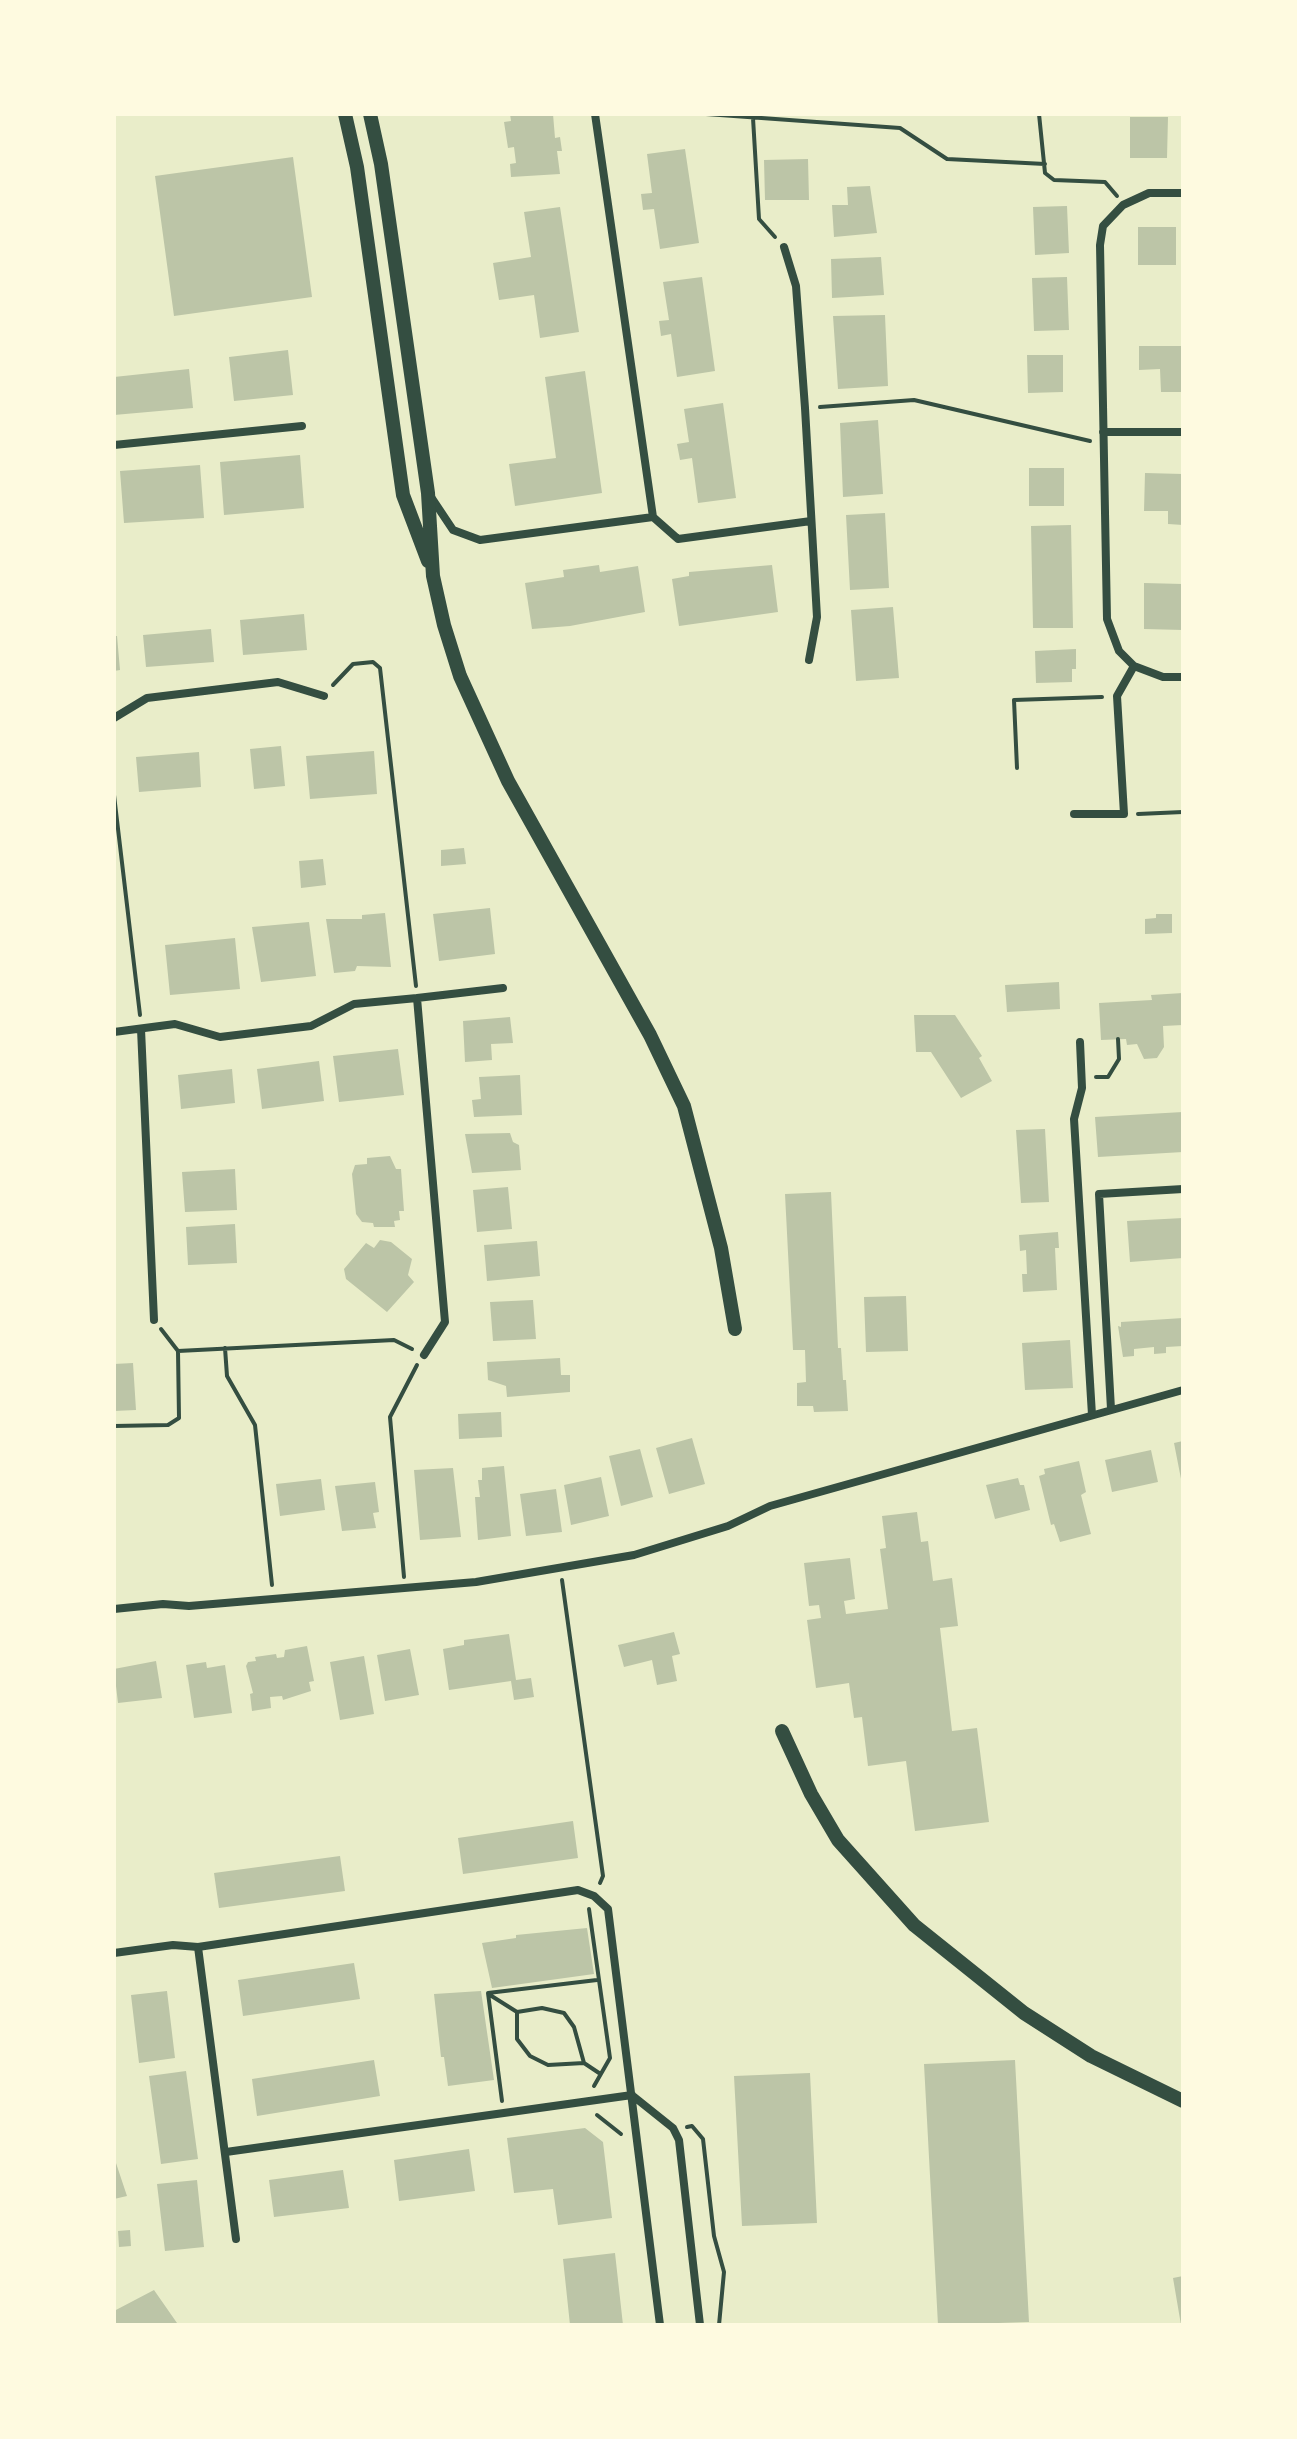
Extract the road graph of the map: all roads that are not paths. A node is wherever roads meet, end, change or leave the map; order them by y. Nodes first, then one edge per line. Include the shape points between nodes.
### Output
1 (345, 114) edge
2 (370, 114) edge
3 (595, 114) edge
4 (1183, 193) edge
5 (784, 247) road end
6 (302, 426) dead end
7 (1103, 432) junction
8 (1183, 432) edge
9 (114, 445) edge
10 (428, 493) junction
11 (653, 517) junction
12 (811, 521) junction
13 (433, 576) junction
14 (809, 660) dead end
15 (1134, 666) junction
16 (1183, 677) edge
17 (324, 696) road end
18 (114, 718) edge
19 (1074, 814) dead end
20 (503, 988) dead end
21 (417, 998) junction
22 (141, 1029) junction
23 (114, 1032) edge
24 (1080, 1042) dead end
25 (1183, 1189) edge
26 (154, 1320) road end
27 (735, 1329) dead end
28 (424, 1355) road end
29 (1183, 1390) edge
30 (1111, 1409) junction
31 (1092, 1415) junction
32 (114, 1609) edge
33 (782, 1731) dead end
34 (198, 1947) junction
35 (114, 1953) edge
36 (632, 2095) junction
37 (1183, 2101) edge
38 (226, 2152) junction
39 (236, 2239) dead end
40 (660, 2325) edge
41 (700, 2325) edge

1 - 13 main road via 403,495
2 - 10 main road
3 - 11 street
4 - 7 street via 1149,193 1123,205 1103,226
5 - 12 street via 796,286
6 - 9 street
7 - 8 street
7 - 15 street via 1107,619 1119,651
10 - 11 street via 453,530 480,540
10 - 13 main road
11 - 12 street via 678,539
12 - 14 street via 817,617
13 - 27 main road via 456,663 482,729 684,1106 721,1248
15 - 16 street via 1163,677
15 - 19 street via 1117,696 1124,814
17 - 18 street via 278,682 147,698
20 - 21 street
21 - 22 street via 354,1004 311,1026 220,1037 175,1024
21 - 28 street via 445,1322
22 - 23 street
22 - 26 street
24 - 31 street via 1082,1088 1074,1119
25 - 30 street via 1099,1194
29 - 30 street
30 - 31 street
31 - 32 street via 777,1503 728,1526 634,1555 476,1582
33 - 37 main road via 838,1840 914,1925 1024,2013 1091,2056
34 - 35 street
34 - 36 street via 578,1890 608,1909
34 - 38 street
36 - 38 street
36 - 40 street
36 - 41 street via 673,2128 679,2140
38 - 39 street

